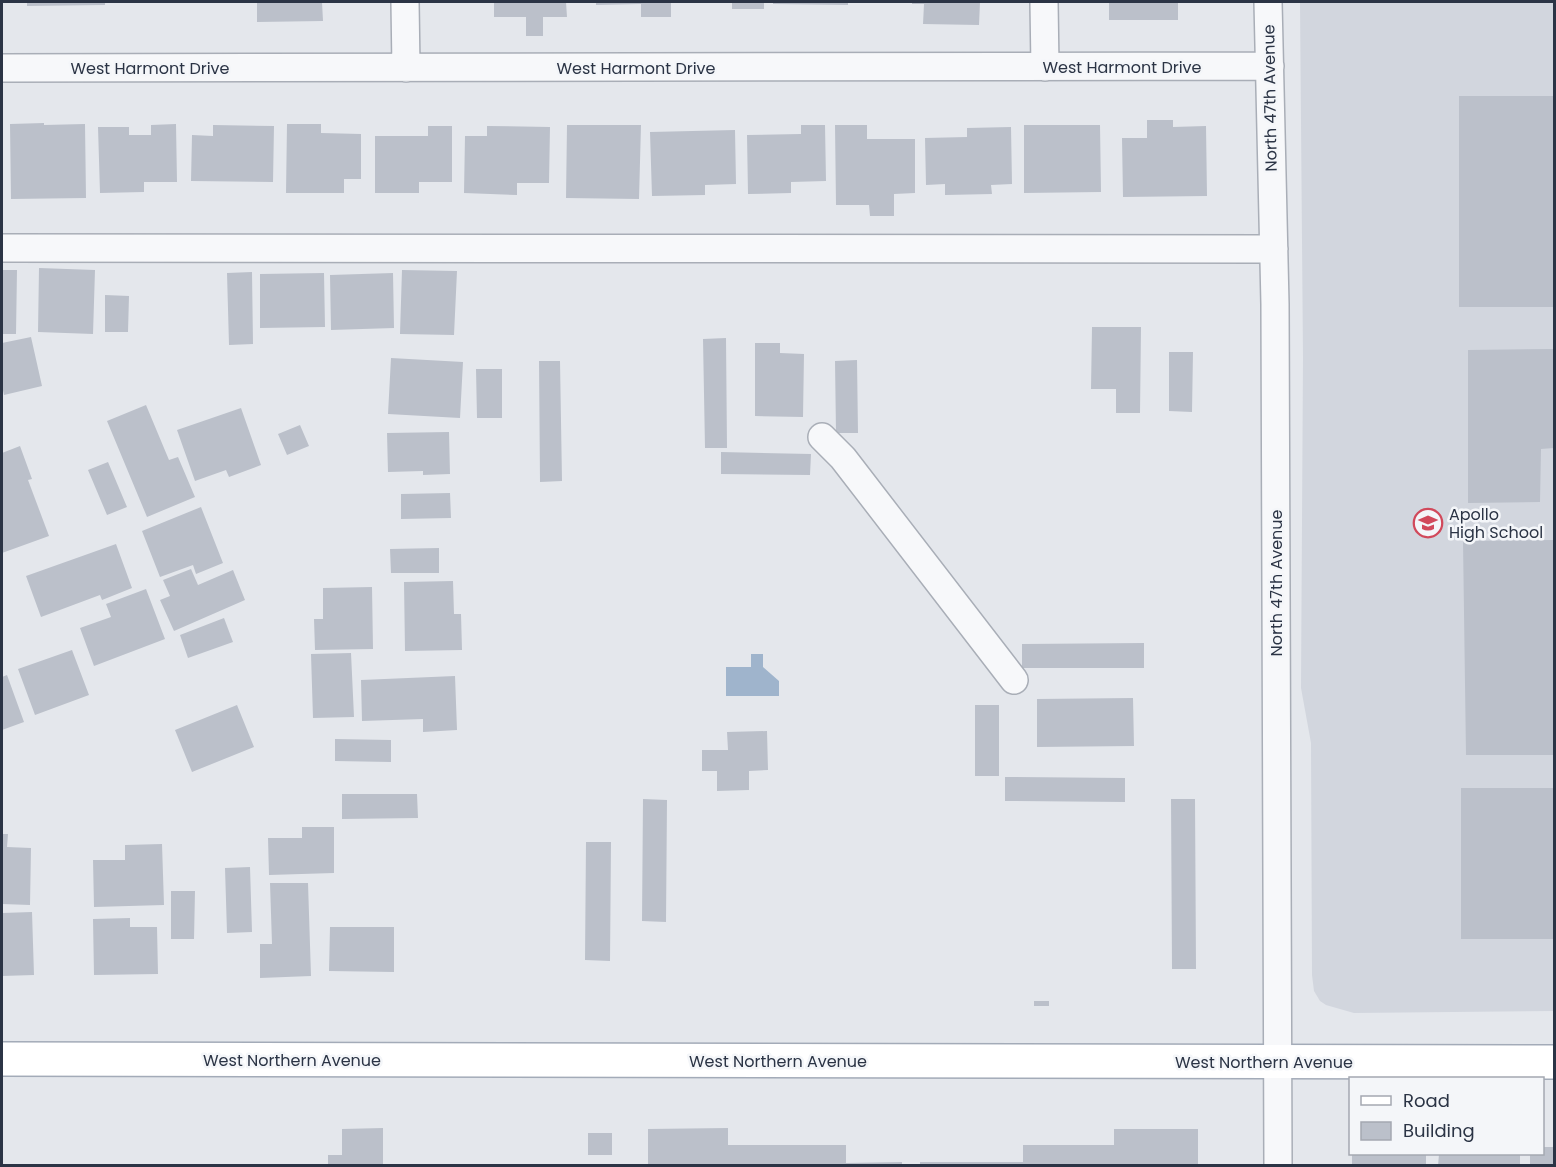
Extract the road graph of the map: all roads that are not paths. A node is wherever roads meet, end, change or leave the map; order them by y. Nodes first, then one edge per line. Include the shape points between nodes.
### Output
1 (405, 2) edge
2 (1044, 2) edge
3 (1268, 2) edge
4 (1270, 66) junction
5 (1045, 67) junction
6 (2, 68) edge
7 (406, 68) junction
8 (2, 248) edge
9 (1274, 249) junction
10 (822, 437) dead end
11 (1014, 680) dead end
12 (2, 1059) edge
13 (1277, 1062) junction
14 (1554, 1062) edge
15 (1278, 1166) edge

1 - 7 street
2 - 5 street
3 - 4 street, North 47th Avenue
4 - 5 street, West Harmont Drive
4 - 9 street, North 47th Avenue
5 - 7 street, West Harmont Drive
6 - 7 street, West Harmont Drive
8 - 9 street
9 - 13 street, North 47th Avenue
10 - 11 street via 843,458
12 - 13 main road, West Northern Avenue
13 - 14 main road, West Northern Avenue
13 - 15 street, North 47th Avenue

